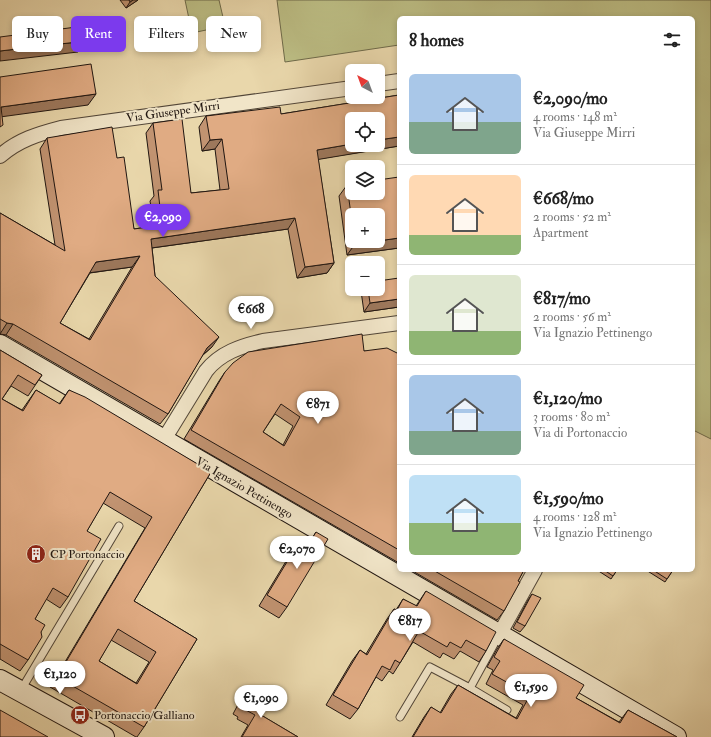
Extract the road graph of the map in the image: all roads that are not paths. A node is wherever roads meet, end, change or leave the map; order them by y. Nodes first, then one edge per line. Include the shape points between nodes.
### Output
1 (397, 81) edge
2 (385, 83) edge
3 (345, 89) edge
4 (0, 156) edge
5 (397, 323) edge
6 (0, 346) edge
7 (163, 440) junction
8 (119, 526) dead end
9 (534, 572) edge
10 (499, 635) junction
11 (6, 686) edge
12 (470, 688) junction
13 (507, 710) dead end
14 (400, 717) dead end
15 (104, 737) edge
16 (676, 737) edge

1 - 2 street
3 - 4 street, Via Giuseppe Mirri via 61,128 24,140
5 - 7 street via 263,341 230,351 206,371
6 - 7 main road, Via Ignazio Pettinengo
7 - 10 main road, Via Ignazio Pettinengo
8 - 11 lane
9 - 10 street
10 - 12 lane
10 - 16 main road, Via Ignazio Pettinengo
11 - 15 main road
12 - 13 lane
12 - 14 lane via 430,667

